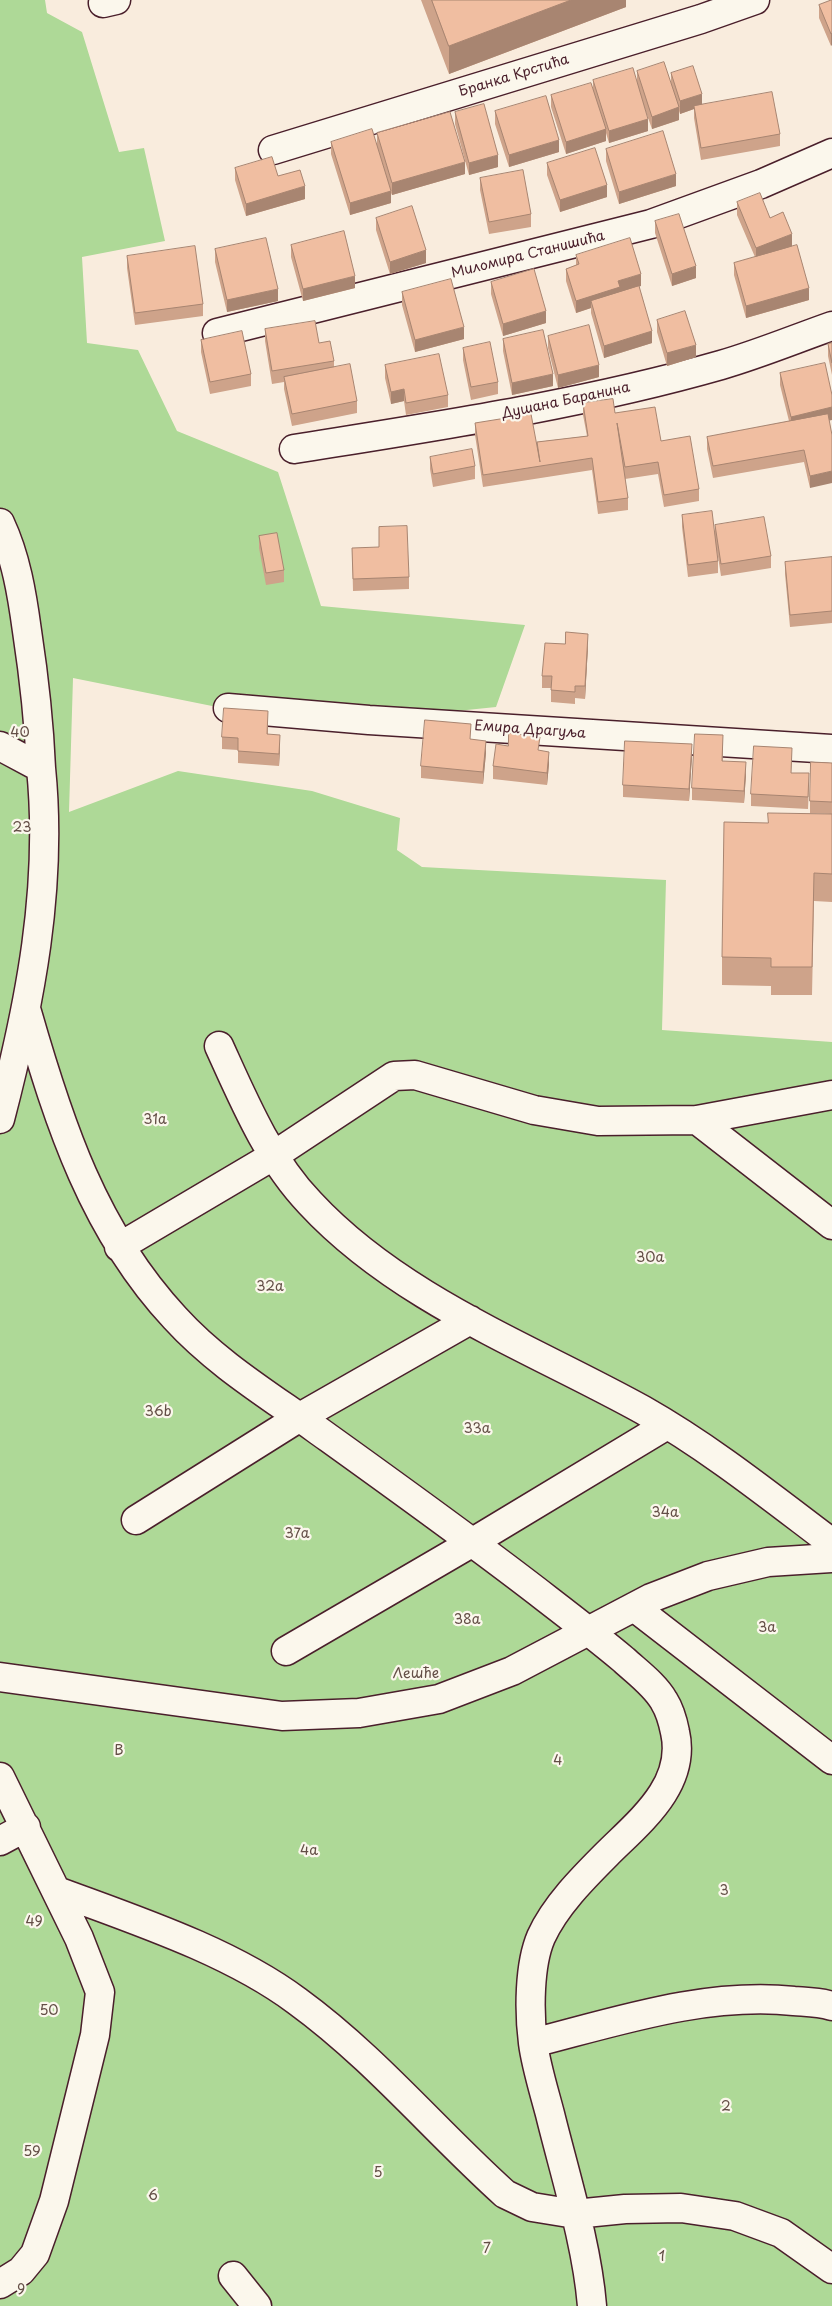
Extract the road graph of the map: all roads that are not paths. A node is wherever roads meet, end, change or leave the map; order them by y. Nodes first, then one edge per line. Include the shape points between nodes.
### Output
1 (755, 0) edge
2 (273, 150) dead end
3 (832, 153) edge
4 (832, 326) edge
5 (217, 333) dead end
6 (294, 449) dead end
7 (0, 524) edge
8 (228, 708) edge
9 (0, 746) edge
10 (832, 749) edge
11 (41, 768) junction
12 (27, 1012) junction
13 (219, 1046) dead end
14 (832, 1095) edge
15 (0, 1119) edge
16 (697, 1120) junction
17 (273, 1156) junction
18 (832, 1225) edge
19 (119, 1247) junction
20 (470, 1320) junction
21 (300, 1417) junction
22 (667, 1425) junction
23 (136, 1520) dead end
24 (473, 1542) junction
25 (832, 1543) edge
26 (832, 1558) edge
27 (634, 1607) junction
28 (589, 1630) junction
29 (286, 1651) dead end
30 (0, 1677) edge
31 (832, 1760) edge
32 (0, 1776) edge
33 (26, 1827) junction
34 (0, 1842) edge
35 (57, 1891) junction
36 (832, 2006) edge
37 (533, 2043) junction
38 (575, 2214) junction
39 (832, 2269) edge
40 (233, 2276) dead end
41 (0, 2284) edge
42 (257, 2306) edge
43 (592, 2306) edge

1 - 2 street, Бранка Крстића
3 - 5 street, Миломира Станишића via 761,184 651,224
4 - 6 street, Душана Баранина via 723,364 591,397
7 - 11 street via 21,591 37,696
8 - 10 street, Емира Драгуља
9 - 11 street
11 - 12 street via 45,810 41,911
12 - 15 street
12 - 19 street via 48,1085 75,1159
13 - 17 street
14 - 16 street
16 - 17 street via 598,1121 534,1110 415,1075 394,1076
16 - 18 street
17 - 19 street
17 - 20 street via 310,1203 354,1245 452,1312
19 - 21 street via 147,1286 208,1351
20 - 21 street
20 - 22 street
21 - 23 street
21 - 24 street
22 - 24 street
22 - 25 street via 724,1461
24 - 28 street
24 - 29 street
26 - 27 street via 768,1562 708,1576
27 - 28 street
27 - 31 street
28 - 30 street via 512,1672 439,1699 359,1713 282,1716
28 - 37 street via 642,1676 664,1700 676,1735 676,1757 672,1776 656,1805 576,1886 540,1938 532,1984
32 - 33 street
33 - 34 street
33 - 35 street
35 - 38 street via 211,1952 296,2000 329,2025 505,2194 532,2207
35 - 41 street via 100,1992 95,2035 54,2201 35,2254 21,2271
36 - 37 street via 765,1998 710,2001
37 - 38 street
38 - 39 street via 681,2208 735,2216 781,2233
38 - 43 street
40 - 42 street

